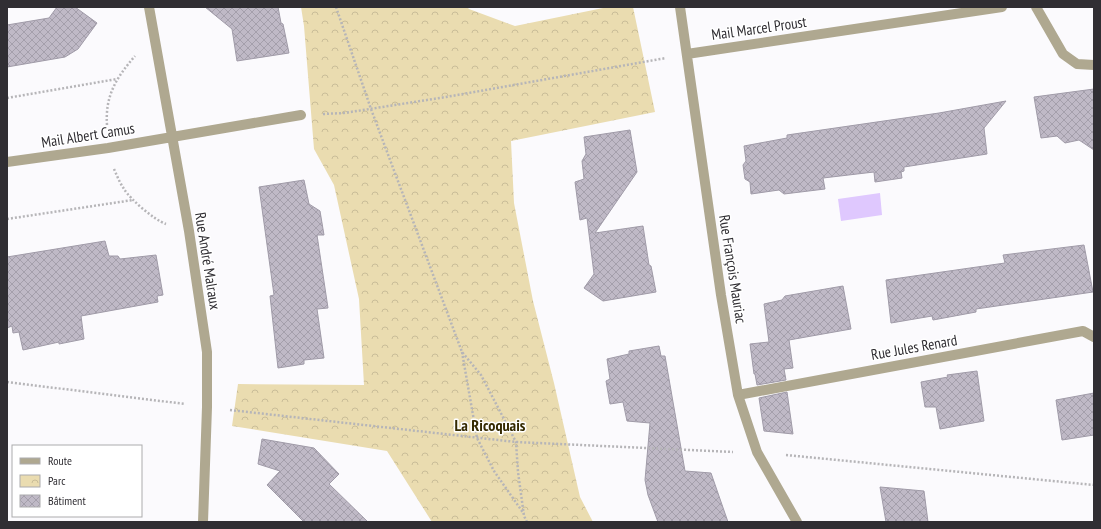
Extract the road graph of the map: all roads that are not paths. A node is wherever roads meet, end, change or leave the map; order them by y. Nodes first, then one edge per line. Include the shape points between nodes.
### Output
1 (149, 7) edge
2 (680, 7) edge
3 (1002, 7) edge
4 (1036, 7) edge
5 (687, 54) junction
6 (1094, 65) edge
7 (301, 115) road end
8 (172, 136) junction
9 (7, 162) edge
10 (1094, 337) edge
11 (738, 395) junction
12 (203, 522) edge
13 (797, 522) edge

1 - 8 street, Rue André Malraux
2 - 5 street, Rue François Mauriac
3 - 5 street, Mail Marcel Proust
4 - 6 street via 1063,54 1077,64
5 - 11 street, Rue François Mauriac via 721,295
7 - 8 street, Mail Albert Camus
8 - 9 street, Mail Albert Camus
8 - 12 street, Rue André Malraux via 189,231 206,352
10 - 11 street, Rue Jules Renard via 1083,331
11 - 13 street, Rue François Mauriac via 757,452

